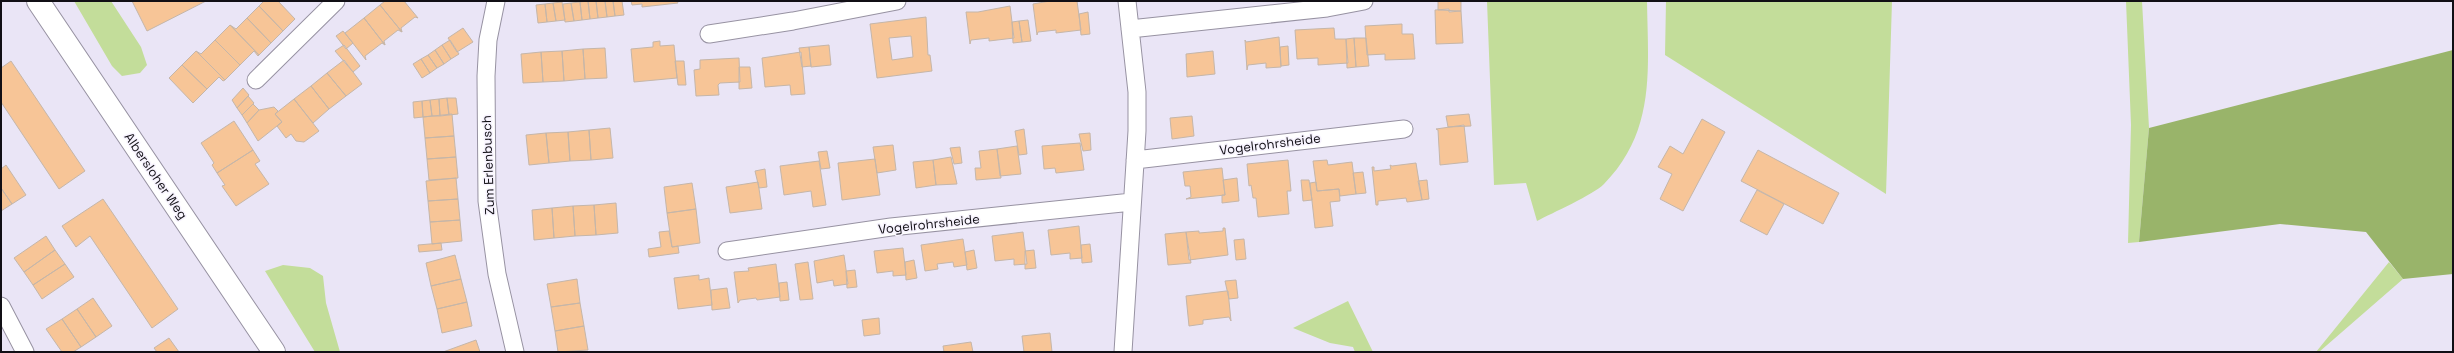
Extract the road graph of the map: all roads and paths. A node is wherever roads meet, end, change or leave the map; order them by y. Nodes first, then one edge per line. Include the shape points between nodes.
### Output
1 (38, 1) edge
2 (336, 1) edge
3 (496, 1) edge
4 (897, 1) edge
5 (1127, 1) edge
6 (1364, 1) edge
7 (1130, 29) junction
8 (709, 34) dead end
9 (256, 80) dead end
10 (1404, 129) dead end
11 (1135, 160) junction
12 (1132, 202) junction
13 (727, 251) dead end
14 (1, 306) edge
15 (25, 352) edge
16 (274, 352) edge
17 (515, 352) edge
18 (1123, 352) edge

1 - 16 main road, Albersloher Weg
2 - 9 street
3 - 17 street, Zum Erlenbusch via 488,40 486,76 487,201 497,274
4 - 8 street
5 - 7 street
6 - 7 street via 1327,8
7 - 11 street via 1137,92
10 - 11 street, Vogelrohrsheide
11 - 12 street
12 - 13 street, Vogelrohrsheide via 891,227
12 - 18 street
14 - 15 street

